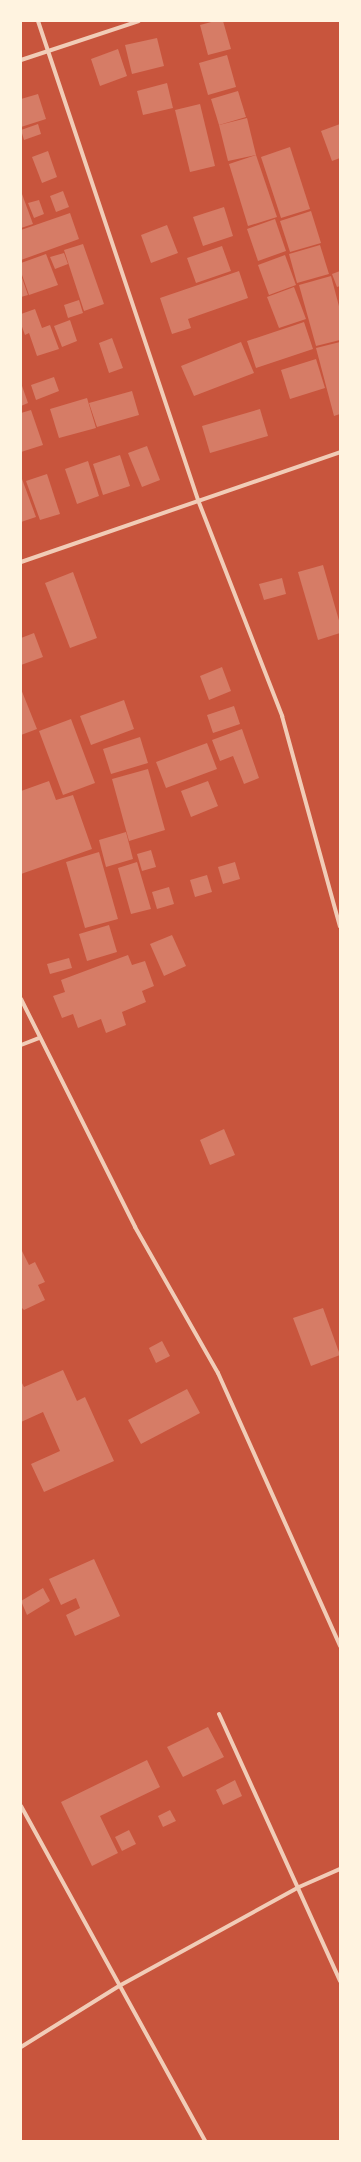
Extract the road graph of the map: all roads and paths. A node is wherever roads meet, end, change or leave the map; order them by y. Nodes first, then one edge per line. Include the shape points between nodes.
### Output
1 (38, 21) edge
2 (139, 21) edge
3 (49, 49) junction
4 (21, 60) edge
5 (340, 452) edge
6 (198, 500) junction
7 (21, 562) edge
8 (340, 926) edge
9 (21, 999) edge
10 (39, 1038) junction
11 (21, 1045) edge
12 (340, 1646) edge
13 (219, 1714) dead end
14 (21, 1806) edge
15 (340, 1869) edge
16 (299, 1887) junction
17 (340, 1981) edge
18 (119, 1986) junction
19 (21, 2047) edge
20 (206, 2141) edge

1 - 3 street
2 - 3 street
3 - 4 street
3 - 6 street
5 - 6 street
6 - 7 street
6 - 8 street via 282,716
9 - 10 street
10 - 11 street
10 - 12 street via 135,1227 218,1373
13 - 16 street
14 - 18 street
15 - 16 street
16 - 17 street
16 - 18 street
18 - 19 street
18 - 20 street

